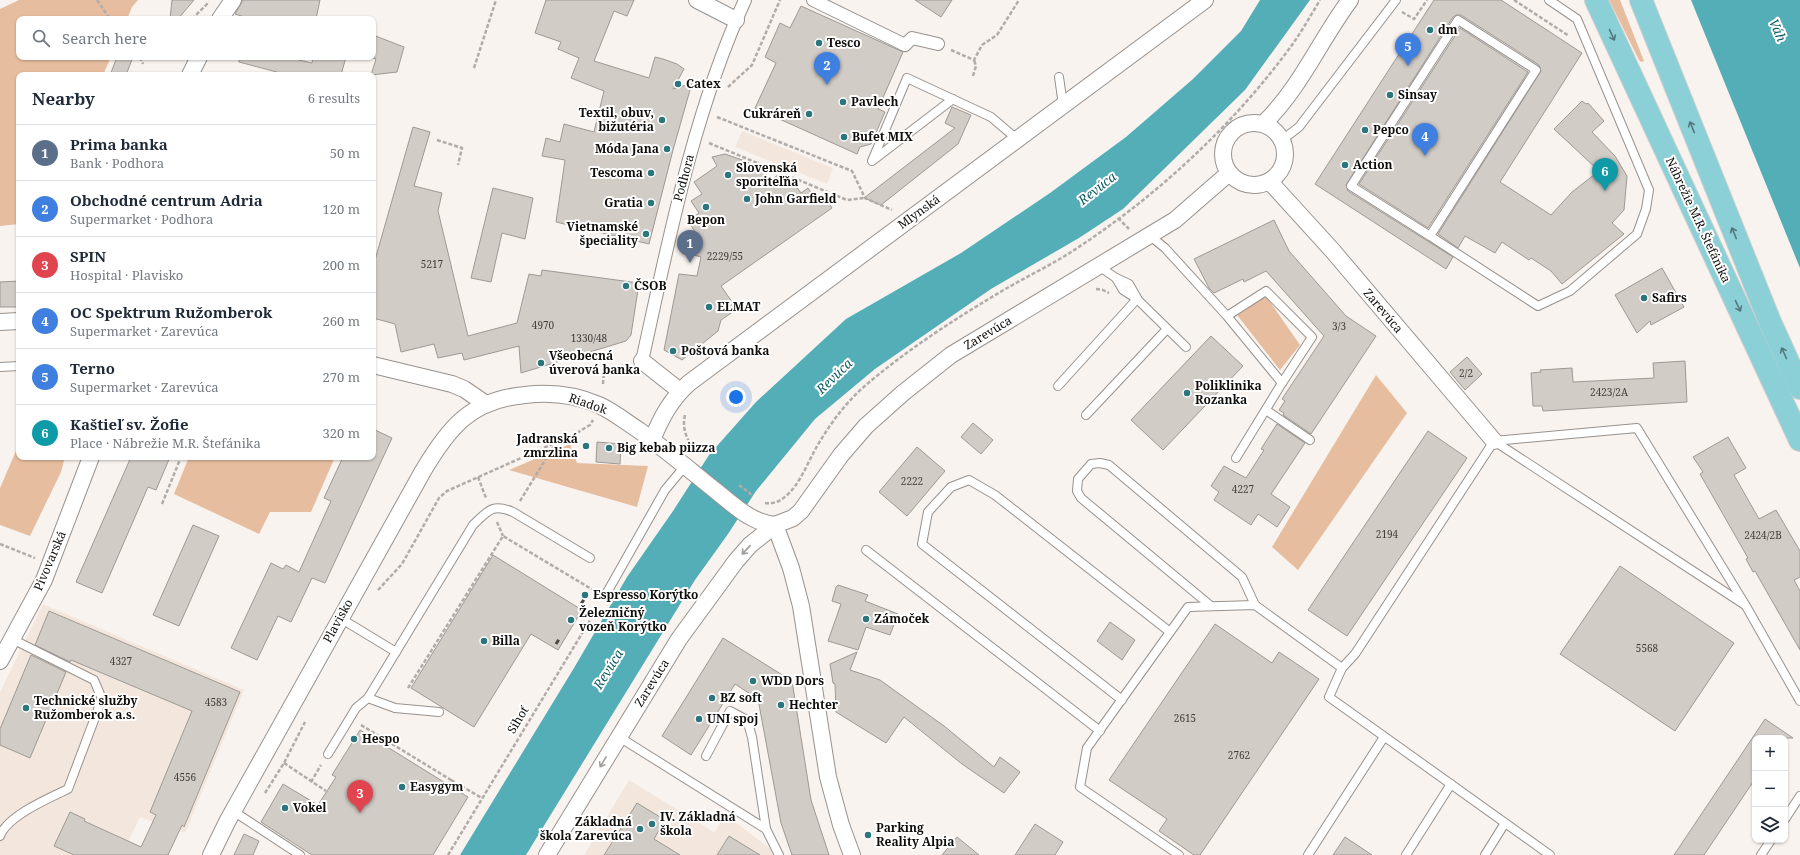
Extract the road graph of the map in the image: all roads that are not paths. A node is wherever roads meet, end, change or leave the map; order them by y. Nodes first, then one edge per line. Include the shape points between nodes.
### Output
1 (697, 0) edge
2 (744, 0) edge
3 (813, 0) edge
4 (1205, 0) edge
5 (1350, 0) edge
6 (1396, 0) edge
7 (1549, 0) edge
8 (1596, 0) edge
9 (1641, 0) edge
10 (232, 1) edge
11 (222, 16) edge
12 (736, 20) junction
13 (941, 46) road end
14 (198, 60) edge
15 (192, 72) edge
16 (1059, 77) dead end
17 (953, 99) junction
18 (1063, 105) junction
19 (1263, 124) junction
20 (1018, 140) junction
21 (1282, 140) junction
22 (1229, 173) junction
23 (1270, 182) junction
24 (1149, 235) junction
25 (1430, 236) junction
26 (1100, 267) junction
27 (1137, 299) junction
28 (1227, 316) junction
29 (16, 321) edge
30 (0, 322) edge
31 (1167, 330) junction
32 (1186, 346) dead end
33 (642, 361) joint
34 (16, 366) edge
35 (376, 366) edge
36 (0, 367) edge
37 (1282, 382) junction
38 (1058, 386) dead end
39 (1800, 388) edge
40 (680, 391) junction
41 (486, 404) junction
42 (1266, 410) junction
43 (1086, 415) dead end
44 (652, 440) junction
45 (1310, 440) dead end
46 (1800, 440) edge
47 (1494, 441) junction
48 (1236, 458) dead end
49 (90, 460) edge
50 (690, 470) junction
51 (775, 524) junction
52 (866, 550) dead end
53 (590, 558) dead end
54 (605, 596) road end
55 (1255, 605) junction
56 (1211, 606) junction
57 (1746, 606) junction
58 (340, 618) junction
59 (1170, 632) junction
60 (12, 639) junction
61 (396, 652) junction
62 (0, 661) edge
63 (1342, 668) junction
64 (368, 698) junction
65 (1122, 700) junction
66 (1800, 701) edge
67 (439, 712) dead end
68 (1100, 731) junction
69 (619, 737) junction
70 (1384, 737) junction
71 (328, 754) road end
72 (706, 756) dead end
73 (1451, 784) junction
74 (1800, 796) edge
75 (233, 811) junction
76 (1788, 814) edge
77 (1505, 823) junction
78 (766, 829) junction
79 (0, 836) edge
80 (1769, 843) edge
81 (296, 854) edge
82 (210, 855) edge
83 (548, 855) edge
84 (779, 855) edge
85 (852, 855) edge
86 (1178, 855) edge
87 (1308, 855) edge
88 (1406, 855) edge
89 (1485, 855) edge
90 (1550, 855) edge
91 (1762, 855) edge

1 - 12 street
2 - 12 street, Podhora
3 - 13 street via 905,45 912,38
4 - 18 street, Mlynská
5 - 19 street via 1289,95
6 - 21 lane via 1299,127
7 - 25 lane via 1577,19 1649,190 1637,234 1570,291 1538,306
8 -> 46 main road, Nábrežie M.R. Štefánika
39 -> 9 main road via 1770,322
10 - 11 street
12 - 33 street, Podhora via 695,137 664,258
14 - 15 street
16 - 18 lane
17 - 17 lane via 907,78 872,161 884,152
17 - 20 lane via 991,117
18 - 20 street, Mlynská
19 - 21 street via 1278,133
19 - 22 street via 1244,124 1229,136 1223,148
20 - 40 street, Mlynská
21 - 23 street via 1286,155 1284,164
22 - 23 street via 1240,183 1248,185 1263,185
22 - 24 street, Zarevúca via 1175,220
23 - 47 street, Zarevúca via 1332,250
24 - 26 street, Zarevúca
24 - 28 lane via 1165,248
25 - 25 lane via 1536,70 1458,20 1352,186
26 - 27 lane via 1116,278 1123,290
26 - 51 street, Zarevúca via 951,355 866,426 793,518
27 - 31 lane
27 - 38 lane
28 - 37 lane
28 - 37 lane via 1266,291 1312,337
29 - 30 street
31 - 32 lane
31 - 43 lane
33 - 40 street
34 - 36 lane
35 - 41 street via 452,384
37 - 42 lane
40 - 44 street, Mlynská via 666,409
41 - 44 street, Riadok via 537,393 565,395 616,414
41 - 58 street, Plavisko via 468,414 442,442
42 - 45 lane
42 - 48 lane
44 - 50 street, Riadok
47 - 57 lane
47 - 57 lane via 1637,428
47 - 63 lane via 1355,654
49 - 60 street, Pivovarská via 44,580
50 - 51 street, Riadok via 744,513 762,523
50 - 54 lane via 664,490
51 -> 69 street, Zarevúca via 736,560 679,639
51 - 85 street via 801,606 828,776
52 - 68 lane
53 - 61 lane via 513,512 504,508 490,509 473,525
55 - 56 lane
55 - 56 lane via 1242,577 1109,465 1091,464 1078,479 1077,491 1081,498
55 - 63 lane
56 - 59 lane via 1188,607
57 - 66 lane
58 - 61 lane
58 - 75 street, Plavisko
59 - 65 lane
59 - 65 lane via 995,495 969,480 951,487 928,512 922,544
60 - 62 street, Pivovarská
60 - 79 lane via 94,680 102,699 68,789 29,808 3,829
61 - 64 lane
63 - 70 lane via 1329,697
64 - 67 lane via 395,708
64 - 71 lane via 356,708
65 - 68 lane
68 - 86 lane via 1087,748 1080,787
69 - 78 lane
69 -> 83 street, Zarevúca
70 - 73 lane
70 - 87 lane
72 - 78 lane via 730,711 747,720 752,737
73 - 77 lane
73 - 88 lane
74 - 76 lane
75 - 81 lane
75 - 82 street, Plavisko
77 - 89 lane
77 - 90 lane
78 - 84 lane
80 - 91 lane

